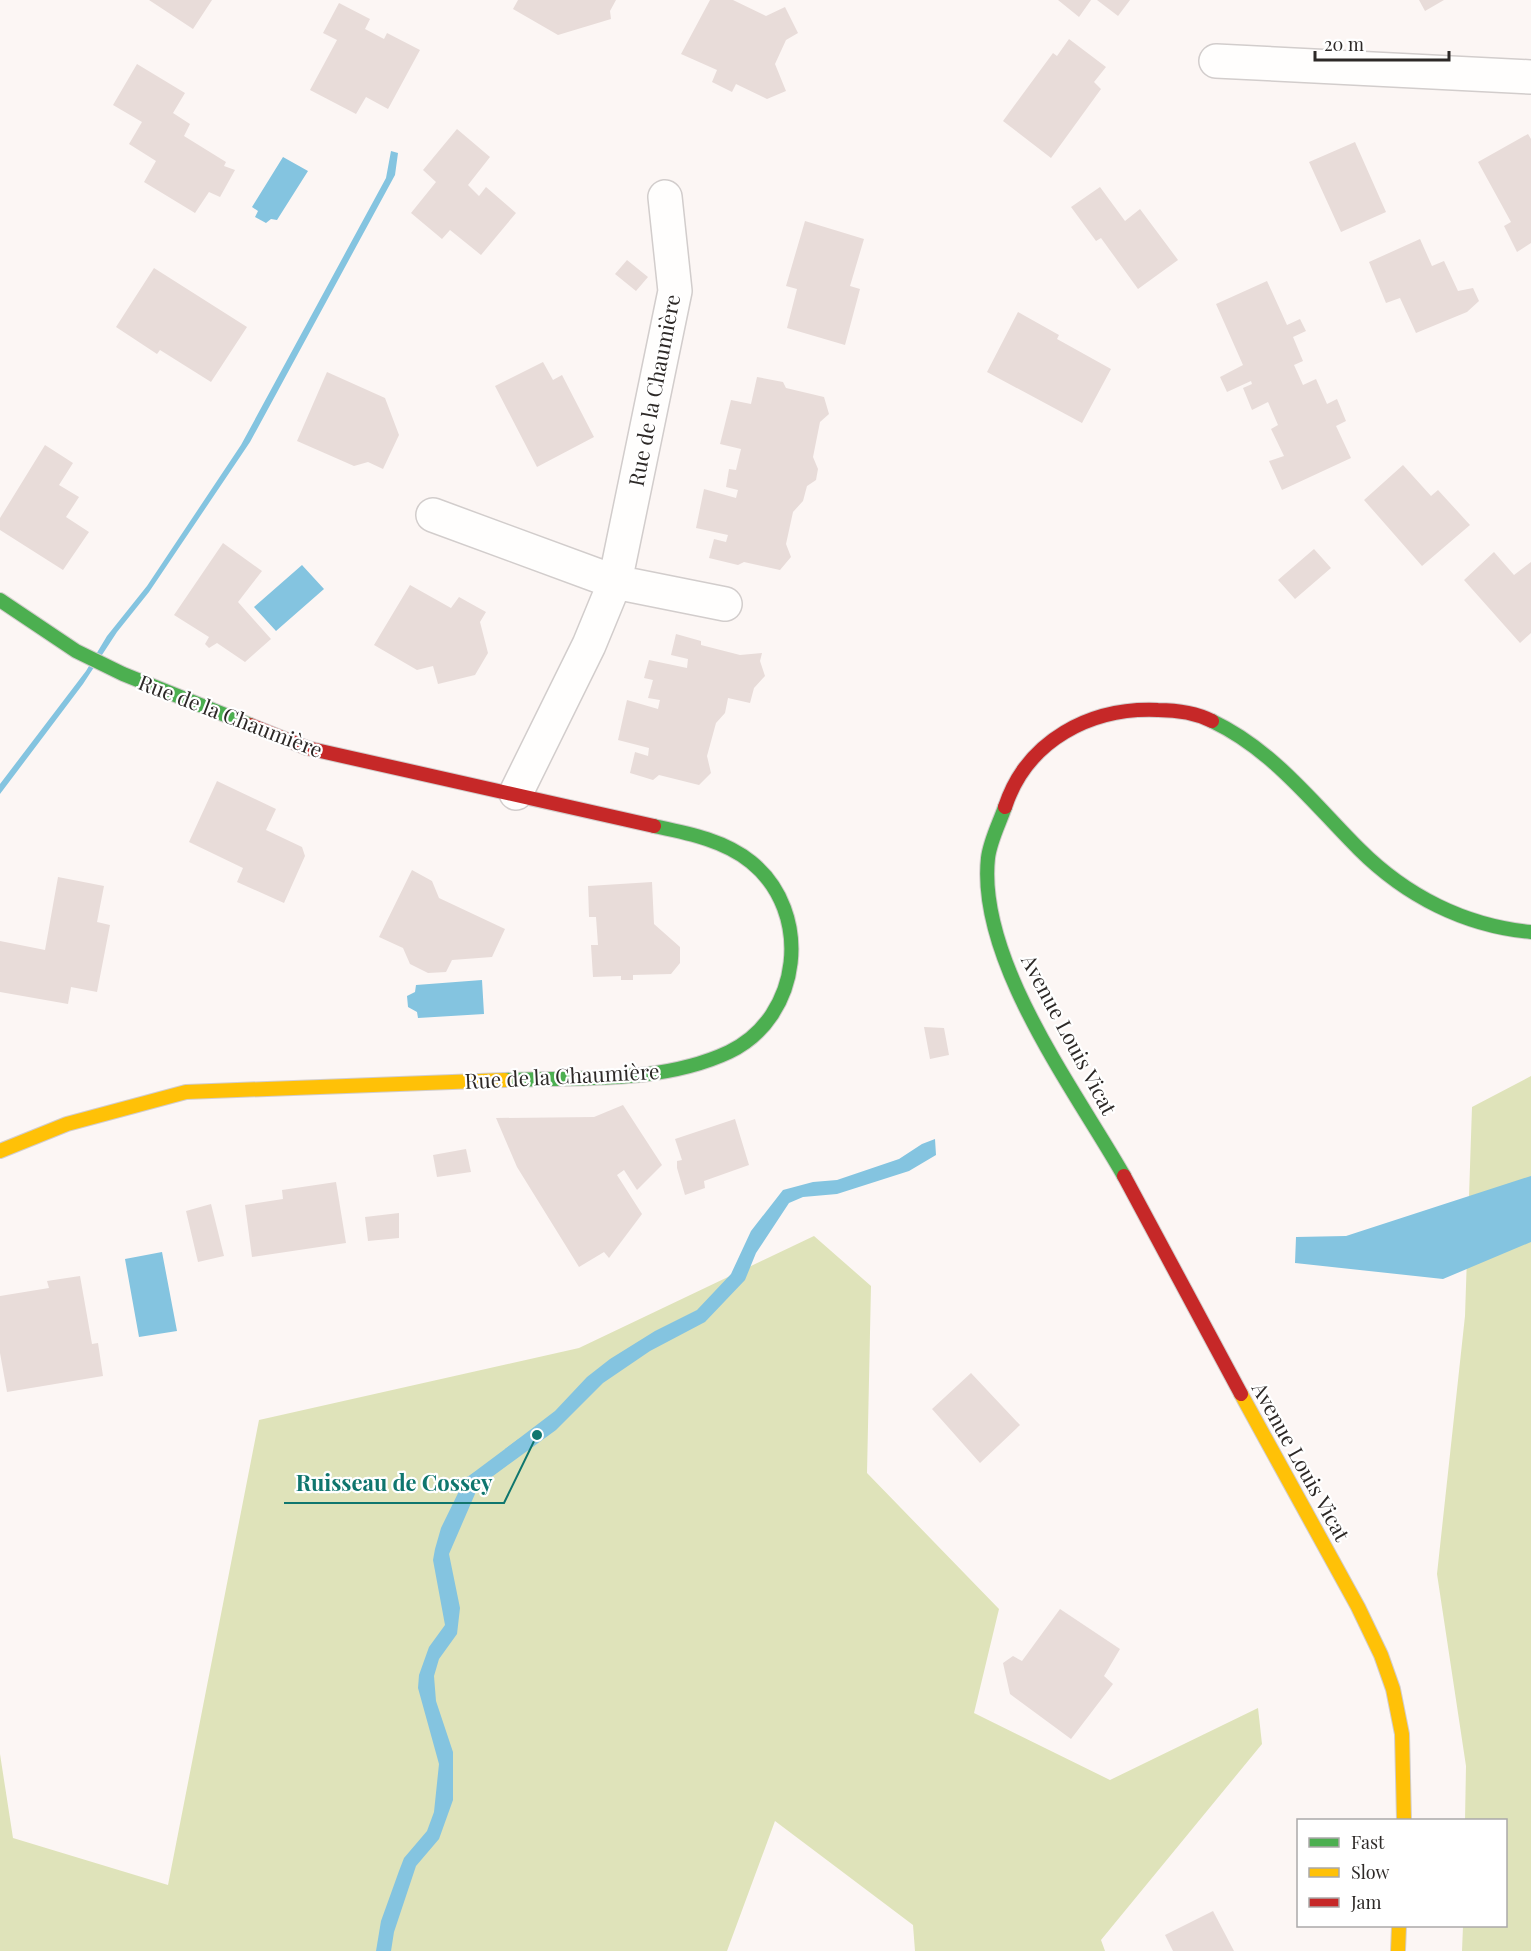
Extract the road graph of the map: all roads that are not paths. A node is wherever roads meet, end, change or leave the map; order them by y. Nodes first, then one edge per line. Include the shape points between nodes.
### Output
1 (1216, 62) dead end
2 (1531, 77) edge
3 (665, 197) dead end
4 (433, 515) dead end
5 (615, 582) junction
6 (0, 600) edge
7 (725, 604) dead end
8 (516, 793) junction
9 (1531, 932) edge
10 (0, 1151) edge
11 (1404, 1819) edge
12 (1399, 1927) edge
13 (1398, 1951) edge

1 - 2 street
3 - 5 street, Rue de la Chaumière via 675,291
4 - 5 street
5 - 7 street
5 - 8 street, Rue de la Chaumière via 589,645
6 - 8 main road, Rue de la Chaumière via 76,651 114,670 307,748
8 - 10 main road, Rue de la Chaumière via 691,834 726,847 754,864 775,888 789,918 793,947 790,976 776,1010 757,1033 728,1053 686,1066 634,1075 186,1092 67,1124
9 - 11 main road, Avenue Louis Vicat via 1444,910 1402,886 1362,852 1264,749 1224,724 1183,712 1138,709 1100,715 1065,730 1038,750 1014,783 988,854 991,918 1015,981 1370,1629 1398,1706
12 - 13 main road

